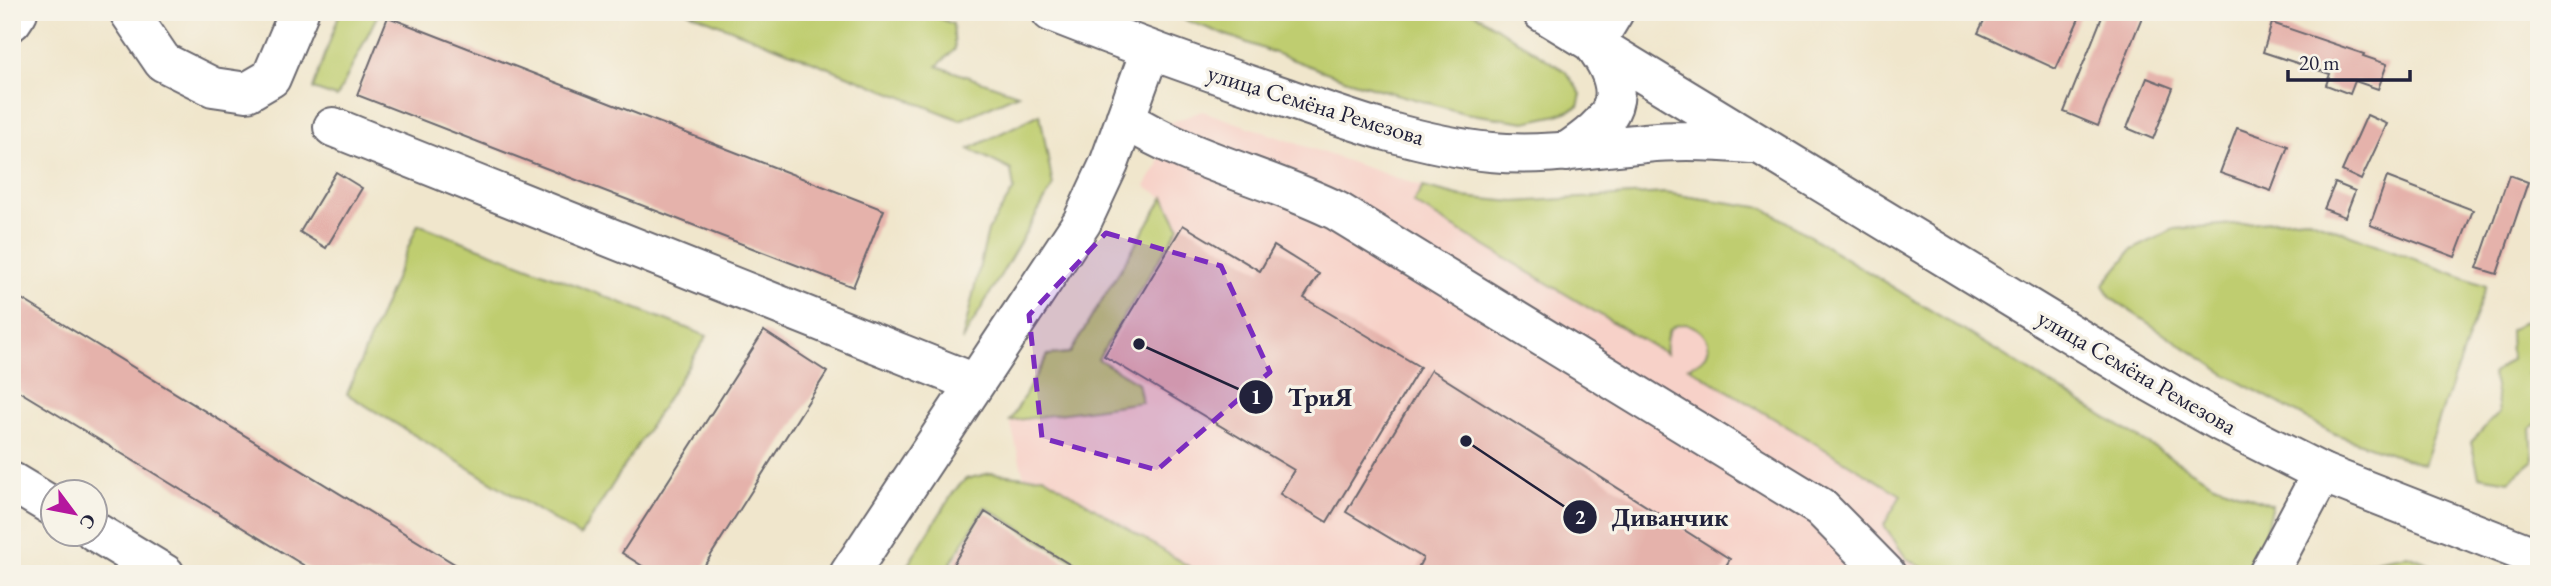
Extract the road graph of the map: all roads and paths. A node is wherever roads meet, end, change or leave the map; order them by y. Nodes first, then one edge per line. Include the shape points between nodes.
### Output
1 (18, 12) edge
2 (129, 12) edge
3 (299, 12) edge
4 (1051, 12) edge
5 (1542, 12) edge
6 (1614, 12) edge
7 (12, 22) edge
8 (1594, 45) junction
9 (1150, 51) junction
10 (1125, 119) junction
11 (333, 127) dead end
12 (1757, 144) junction
13 (1566, 152) junction
14 (975, 383) junction
15 (2322, 472) junction
16 (12, 482) edge
17 (38, 498) edge
18 (108, 539) edge
19 (2539, 558) edge
20 (165, 574) edge
21 (849, 574) edge
22 (1886, 574) edge
23 (2268, 574) edge

1 - 7 main road
2 - 3 main road via 163,62 214,87 247,92 271,78
4 - 9 main road, улица Семёна Ремезова
5 - 8 main road, улица Семёна Ремезова
6 - 8 main road
8 - 12 main road, улица Семёна Ремезова
8 - 13 main road via 1613,74 1614,105 1588,138
9 - 10 main road
9 - 13 main road, улица Семёна Ремезова via 1379,130 1493,152
10 - 14 main road via 1082,222
10 - 22 main road via 1155,138 1337,211 1820,507
11 - 14 main road
12 - 13 main road, улица Семёна Ремезова via 1693,140
12 - 15 main road, улица Семёна Ремезова via 2152,383
14 - 21 main road
15 - 19 main road, улица Семёна Ремезова
15 - 23 main road
16 - 17 main road
18 - 20 main road

